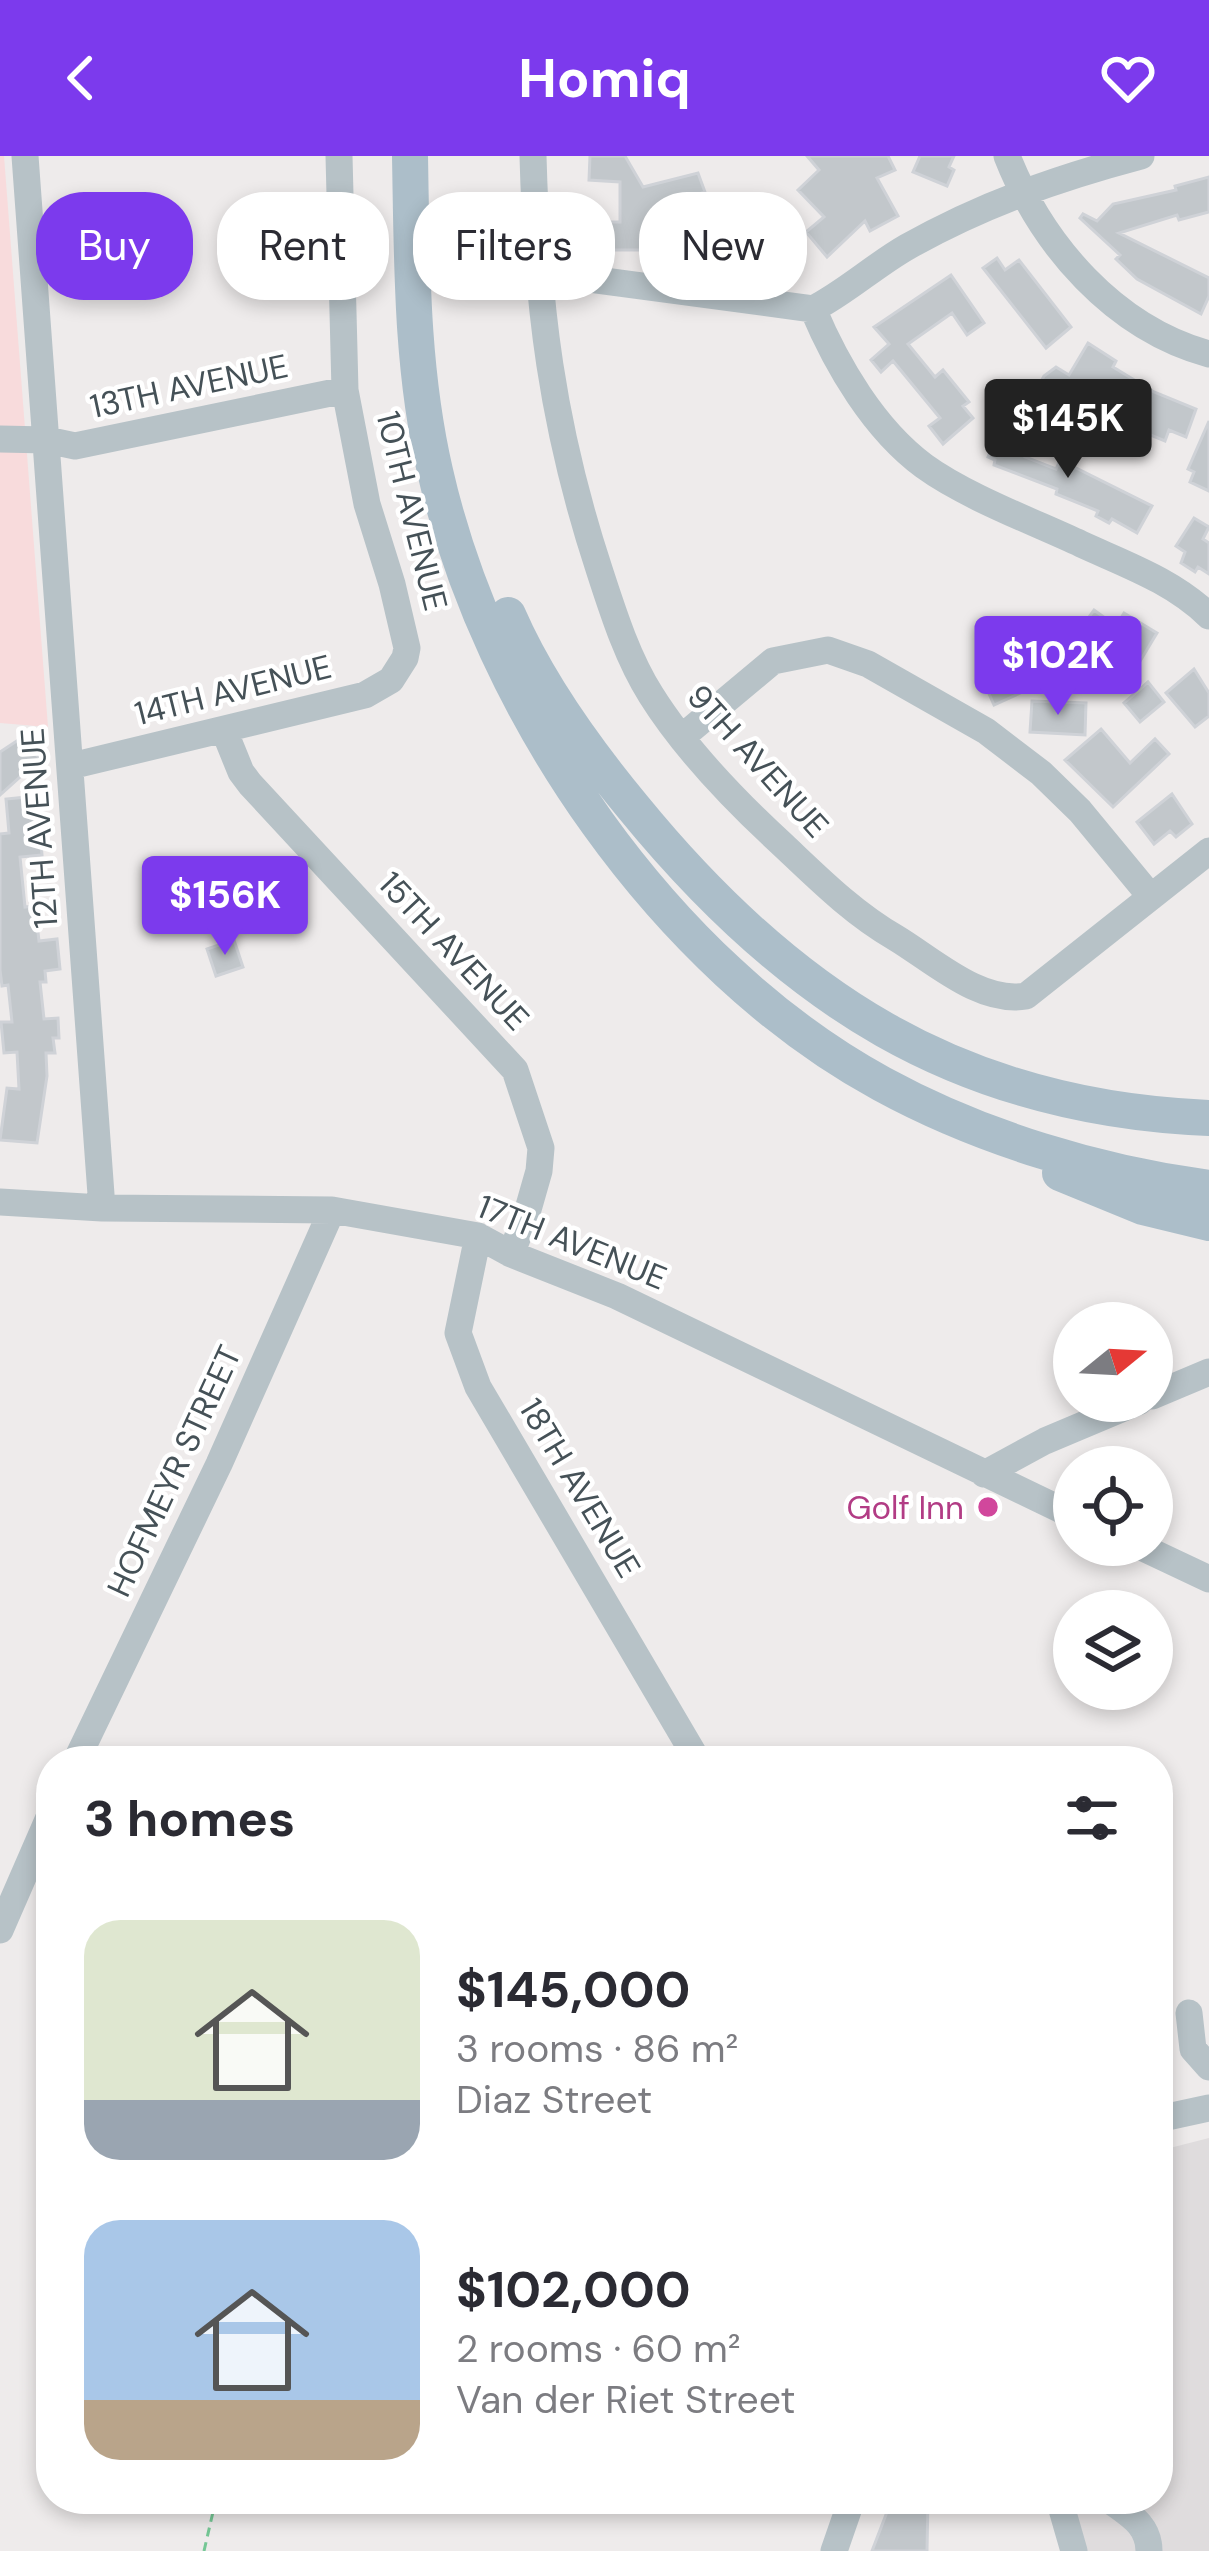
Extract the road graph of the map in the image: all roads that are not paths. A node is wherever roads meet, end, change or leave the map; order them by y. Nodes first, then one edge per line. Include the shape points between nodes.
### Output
1 (26, 156) edge
2 (339, 156) edge
3 (410, 156) edge
4 (434, 156) edge
5 (533, 156) edge
6 (1007, 156) edge
7 (1141, 156) edge
8 (1022, 191) junction
9 (534, 192) edge
10 (615, 282) edge
11 (541, 300) edge
12 (813, 309) junction
13 (1209, 354) edge
14 (346, 390) junction
15 (0, 439) edge
16 (47, 440) junction
17 (454, 465) junction
18 (1209, 616) edge
19 (401, 666) joint
20 (224, 730) junction
21 (682, 737) junction
22 (71, 766) junction
23 (1209, 851) edge
24 (1150, 897) junction
25 (881, 1084) junction
26 (1209, 1118) edge
27 (1078, 1159) junction
28 (1209, 1189) edge
29 (0, 1202) edge
30 (102, 1208) junction
31 (332, 1210) junction
32 (1209, 1223) edge
33 (478, 1236) junction
34 (511, 1254) junction
35 (1209, 1372) edge
36 (1173, 1387) edge
37 (1091, 1422) edge
38 (984, 1474) junction
39 (1053, 1506) edge
40 (1173, 1562) edge
41 (1209, 1579) edge
42 (83, 1746) edge
43 (689, 1746) edge
44 (36, 1847) edge
45 (0, 1930) edge
46 (1189, 2013) dead end
47 (1209, 2067) edge
48 (1209, 2108) edge
49 (1173, 2116) edge
50 (847, 2514) edge
51 (1063, 2514) edge
52 (1128, 2514) edge
53 (834, 2551) edge
54 (1074, 2551) edge
55 (1149, 2551) edge

1 - 16 street, 12TH AVENUE
2 - 14 street, 10TH AVENUE
3 - 25 main road via 415,332 432,456 461,558 520,696 600,827 663,905 764,1001
4 - 17 main road via 435,313
5 - 9 street, 9TH AVENUE
6 - 8 street
7 - 8 street
8 - 12 street via 904,249
8 - 13 street via 1056,247 1096,289 1142,324
10 - 12 street
11 - 21 street, 9TH AVENUE via 553,399 586,529 622,636
12 - 18 street via 854,387 926,467 1143,571
14 - 16 street, 13TH AVENUE via 75,446
14 - 19 street, 10TH AVENUE via 367,504 405,632
15 - 16 street, 13TH AVENUE
16 - 22 street, 12TH AVENUE
17 - 26 main road via 498,593 551,694 650,828 780,962 861,1019 994,1081 1066,1102
17 - 27 main road via 478,562 530,692 585,784 670,898 770,994 885,1074 966,1118
19 - 20 street, 14TH AVENUE via 365,695
20 - 22 street, 14TH AVENUE
20 - 34 street, 15TH AVENUE via 250,784 515,1070 541,1148
21 - 24 street via 773,661 828,650 986,731 1041,773
21 - 24 street, 9TH AVENUE via 745,810 860,917 996,996 1026,996
22 - 30 street, 12TH AVENUE
23 - 24 street, 9TH AVENUE
25 - 27 main road via 963,1123
25 - 32 main road via 976,1142 1143,1207
27 - 28 main road
29 - 30 street, 17TH AVENUE
30 - 31 street, 17TH AVENUE
31 - 33 street, 17TH AVENUE
31 - 42 street, HOFMEYR STREET
33 - 34 street, 17TH AVENUE
33 - 43 street, 18TH AVENUE via 458,1333 478,1388
34 - 38 street, 17TH AVENUE via 617,1296
35 - 36 street
37 - 38 street
38 - 39 street, 17TH AVENUE
40 - 41 street
44 - 45 street
46 - 47 street via 1193,2048
48 - 49 street
50 - 53 street
51 - 54 street
52 - 55 street via 1147,2532

